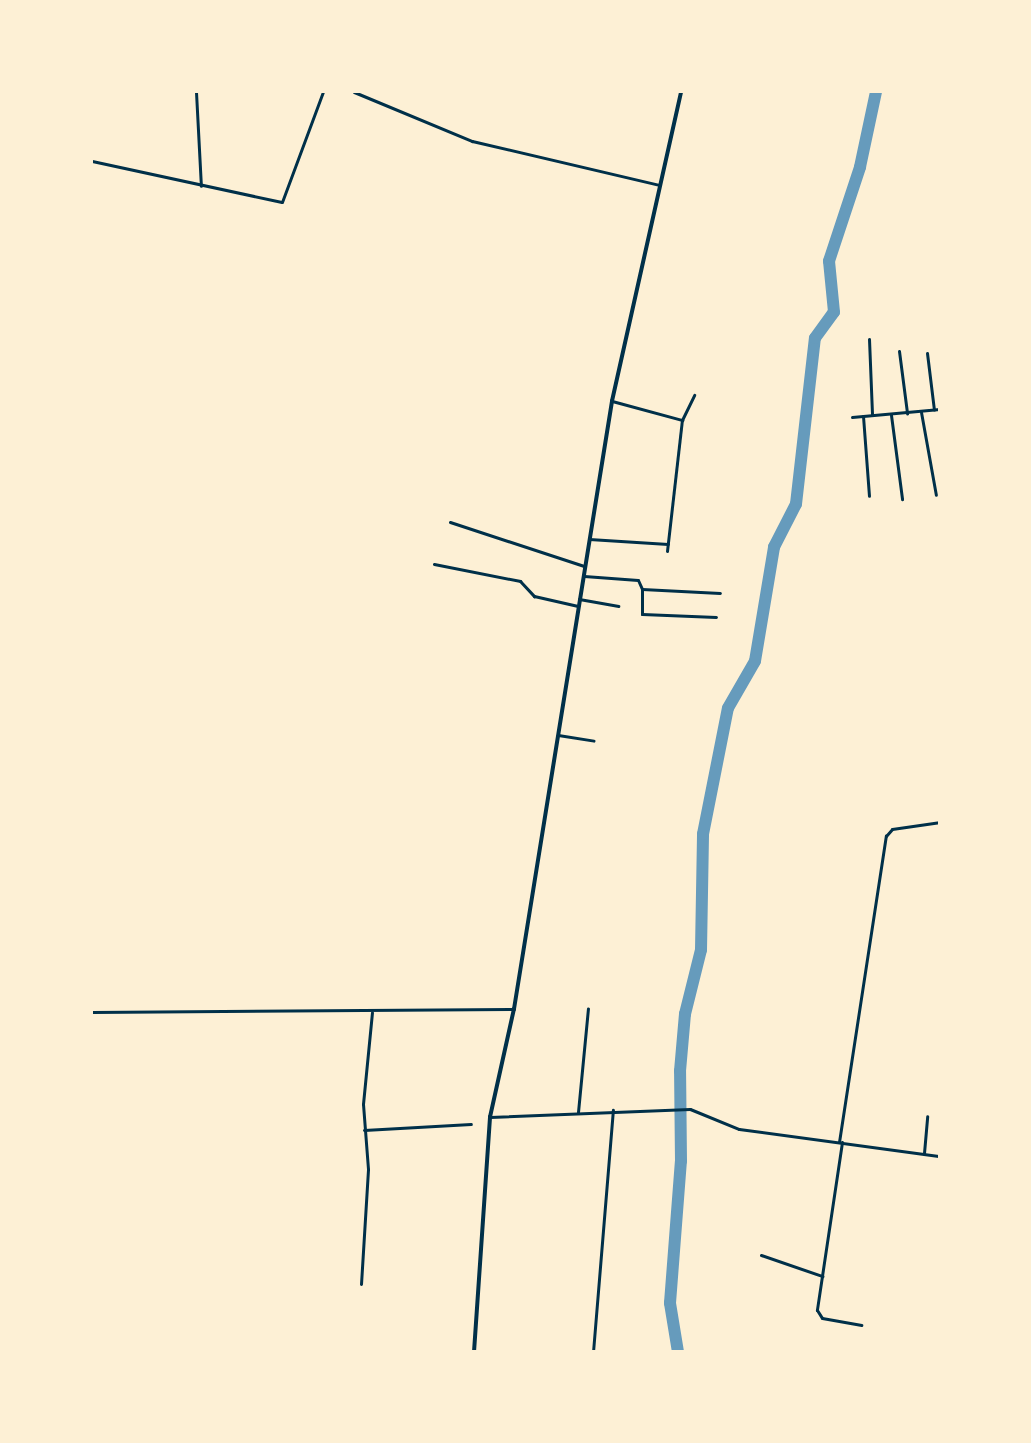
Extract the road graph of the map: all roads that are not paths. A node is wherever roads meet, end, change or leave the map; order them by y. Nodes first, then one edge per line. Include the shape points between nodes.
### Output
1 (196, 92) edge
2 (323, 92) edge
3 (354, 92) edge
4 (681, 92) edge
5 (92, 161) edge
6 (659, 185) junction
7 (201, 186) junction
8 (869, 339) dead end
9 (899, 351) dead end
10 (927, 353) dead end
11 (694, 395) dead end
12 (612, 401) junction
13 (934, 410) junction
14 (939, 410) edge
15 (921, 412) junction
16 (907, 413) junction
17 (891, 415) junction
18 (863, 416) junction
19 (872, 416) junction
20 (852, 417) dead end
21 (682, 420) junction
22 (936, 495) dead end
23 (868, 496) dead end
24 (902, 499) dead end
25 (450, 522) dead end
26 (588, 539) junction
27 (668, 543) junction
28 (667, 551) dead end
29 (434, 564) dead end
30 (584, 566) junction
31 (582, 576) junction
32 (642, 589) junction
33 (720, 593) dead end
34 (579, 599) junction
35 (578, 606) junction
36 (618, 606) dead end
37 (716, 617) dead end
38 (558, 735) junction
39 (594, 741) dead end
40 (939, 822) edge
41 (588, 1008) dead end
42 (514, 1010) junction
43 (92, 1012) edge
44 (372, 1012) junction
45 (613, 1110) junction
46 (578, 1112) junction
47 (927, 1116) dead end
48 (490, 1118) junction
49 (471, 1124) dead end
50 (364, 1130) junction
51 (841, 1142) junction
52 (924, 1153) junction
53 (939, 1155) edge
54 (761, 1255) dead end
55 (822, 1276) junction
56 (361, 1284) dead end
57 (861, 1325) dead end
58 (474, 1352) edge
59 (593, 1352) edge

1 - 7 street
2 - 7 street via 285,200 273,203
3 - 6 street via 472,141
4 - 6 street
5 - 7 street
6 - 12 street
8 - 19 street
9 - 16 street
10 - 13 street
11 - 21 street
12 - 21 street
12 - 26 street
13 - 14 street
13 - 15 street
15 - 16 street
15 - 22 street
16 - 17 street
17 - 19 street
17 - 24 street
18 - 19 street
18 - 20 street
18 - 23 street
21 - 27 street
25 - 30 street
26 - 27 street
26 - 30 street
27 - 28 street
29 - 35 street via 520,580 534,596
30 - 31 street
31 - 32 street via 638,580
31 - 34 street
32 - 33 street
32 - 37 street via 642,614
34 - 35 street
34 - 36 street
35 - 38 street
38 - 39 street
38 - 42 street
40 - 51 street via 892,829 886,836
41 - 46 street
42 - 44 street
42 - 48 street
43 - 44 street via 306,1008
44 - 50 street
45 - 46 street
45 - 51 street via 690,1109 739,1128
45 - 59 street
46 - 48 street
47 - 52 street
48 - 58 street
49 - 50 street
50 - 56 street via 368,1169
51 - 52 street
51 - 55 street
52 - 53 street
54 - 55 street
55 - 57 street via 820,1316

